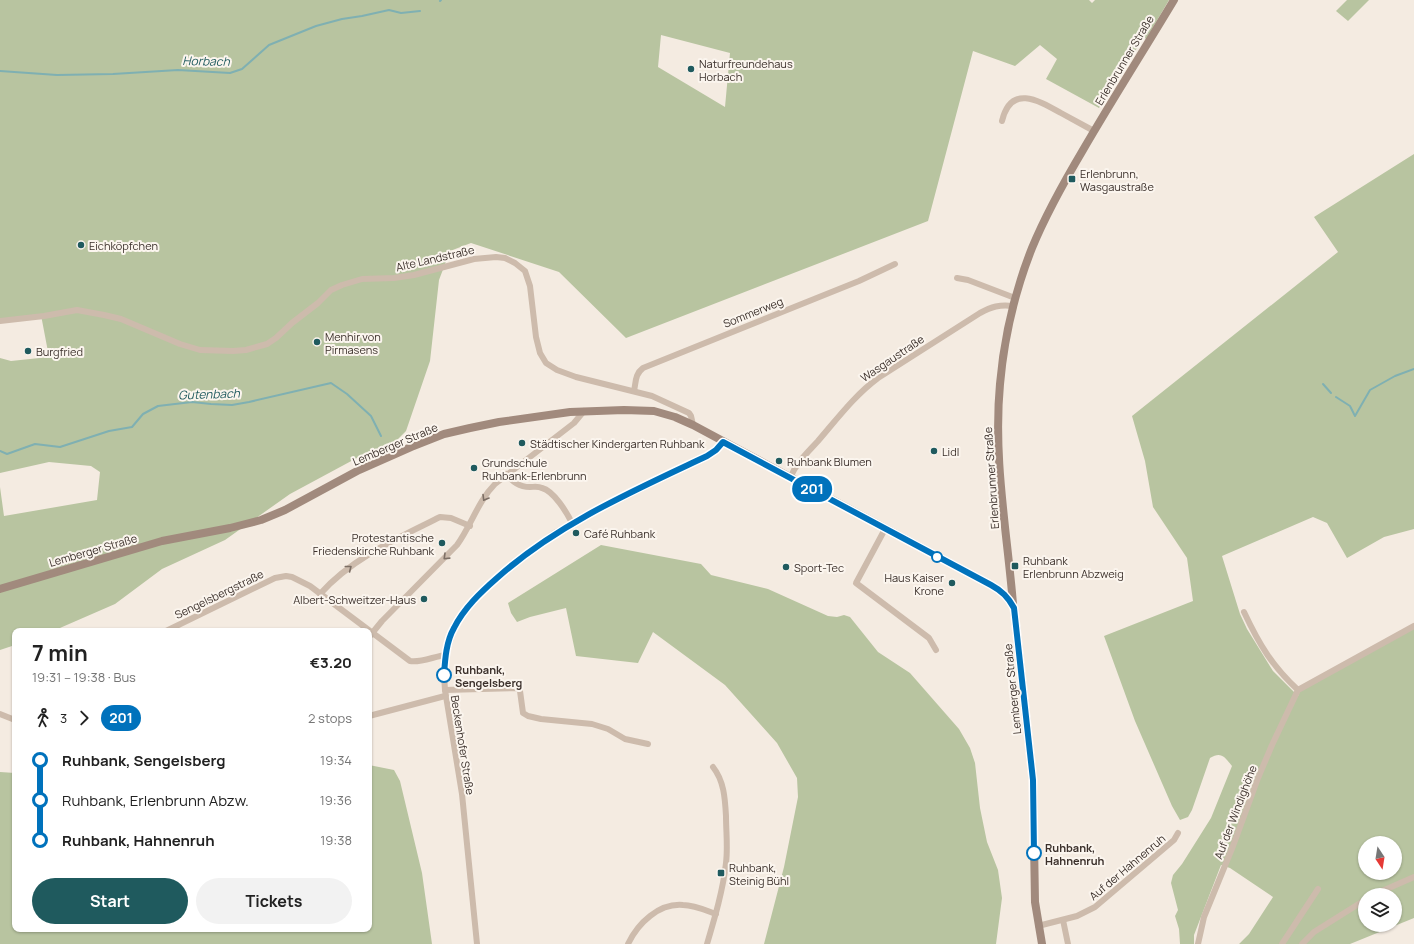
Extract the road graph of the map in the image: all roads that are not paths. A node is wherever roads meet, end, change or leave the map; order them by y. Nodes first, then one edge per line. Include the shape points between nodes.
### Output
1 (1174, 0) edge
2 (1002, 121) dead end
3 (1094, 132) junction
4 (894, 264) dead end
5 (957, 278) dead end
6 (1014, 302) junction
7 (0, 321) edge
8 (634, 391) junction
9 (584, 411) junction
10 (693, 425) junction
11 (723, 442) junction
12 (506, 474) junction
13 (790, 478) junction
14 (572, 523) junction
15 (470, 526) junction
16 (885, 529) junction
17 (1011, 579) junction
18 (0, 589) edge
19 (1003, 592) junction
20 (320, 594) junction
21 (1014, 608) junction
22 (1244, 612) dead end
23 (1414, 626) edge
24 (172, 628) edge
25 (363, 628) edge
26 (372, 633) edge
27 (372, 635) edge
28 (936, 650) dead end
29 (446, 655) junction
30 (1298, 690) junction
31 (445, 693) junction
32 (0, 714) edge
33 (372, 715) edge
34 (12, 719) edge
35 (648, 744) dead end
36 (713, 767) dead end
37 (1178, 833) dead end
38 (1414, 877) edge
39 (1389, 888) edge
40 (1318, 889) dead end
41 (1358, 904) edge
42 (716, 914) junction
43 (1063, 920) junction
44 (1038, 926) junction
45 (477, 944) edge
46 (628, 944) edge
47 (707, 944) edge
48 (1042, 944) edge
49 (1068, 944) edge
50 (1198, 944) edge
51 (1282, 944) edge
52 (1302, 944) edge

1 - 3 main road, Erlenbrunner Straße
2 - 3 street via 1010,103 1020,98 1031,98
3 - 6 main road, Erlenbrunner Straße via 1046,217 1031,250
4 - 8 street, Sommerweg via 852,284 643,368 636,375
5 - 6 street via 968,280
6 - 13 street, Wasgaustraße via 998,305 980,313 872,382 797,465
6 - 17 main road, Erlenbrunner Straße via 1003,358 998,422 1000,474
7 - 8 street, Alte Landstraße via 76,310 121,319 200,350 233,352 267,344 331,290 342,285 362,279 414,275 474,259 496,257 505,258 525,271 530,286 536,337 540,353 546,363 576,377
8 - 10 street, Alte Landstraße via 685,410 691,416
9 - 10 main road, Lemberger Straße via 654,411
9 - 12 street via 574,423
9 - 18 main road, Lemberger Straße via 499,422 444,434 378,461 261,520 162,541
10 - 11 main road, Lemberger Straße
11 - 13 main road, Lemberger Straße
11 - 14 street, Beckenhofer Straße via 707,456
12 - 14 street via 518,484 546,490
12 -> 15 street via 487,493
13 - 16 main road, Lemberger Straße
14 - 29 street, Beckenhofer Straße via 519,559 478,596 454,628
20 -> 15 street via 366,556 440,517 451,518
15 -> 26 street via 457,545
16 - 19 main road, Lemberger Straße
16 - 28 street via 856,583 929,638
17 - 19 main road
17 - 21 main road, Erlenbrunner Straße
19 - 21 main road, Lemberger Straße
20 - 24 street, Sengelsbergstraße via 292,577 276,578
20 - 25 street, Sengelsbergstraße
21 - 44 main road, Lemberger Straße via 1033,780 1035,902
22 - 30 street via 1274,665
23 - 30 street
27 - 29 street, Sengelsbergstraße via 413,661
29 - 31 street, Beckenhofer Straße
30 - 50 street, Auf der Windighöhe via 1258,778 1204,916
31 - 33 street
31 - 35 street via 518,688 522,713 528,716 592,724 608,729 625,739
31 - 45 street, Beckenhofer Straße via 462,794
32 - 34 street
36 - 42 street via 723,788 727,840 725,870
37 - 43 street, Auf der Hahnenruh via 1174,840 1100,903
38 - 39 street
40 - 51 street
41 - 52 street via 1314,932
42 - 46 street via 684,905 664,908 644,922
42 - 47 street
43 - 44 street, Auf der Hahnenruh
43 - 49 street
44 - 48 main road, Lemberger Straße

